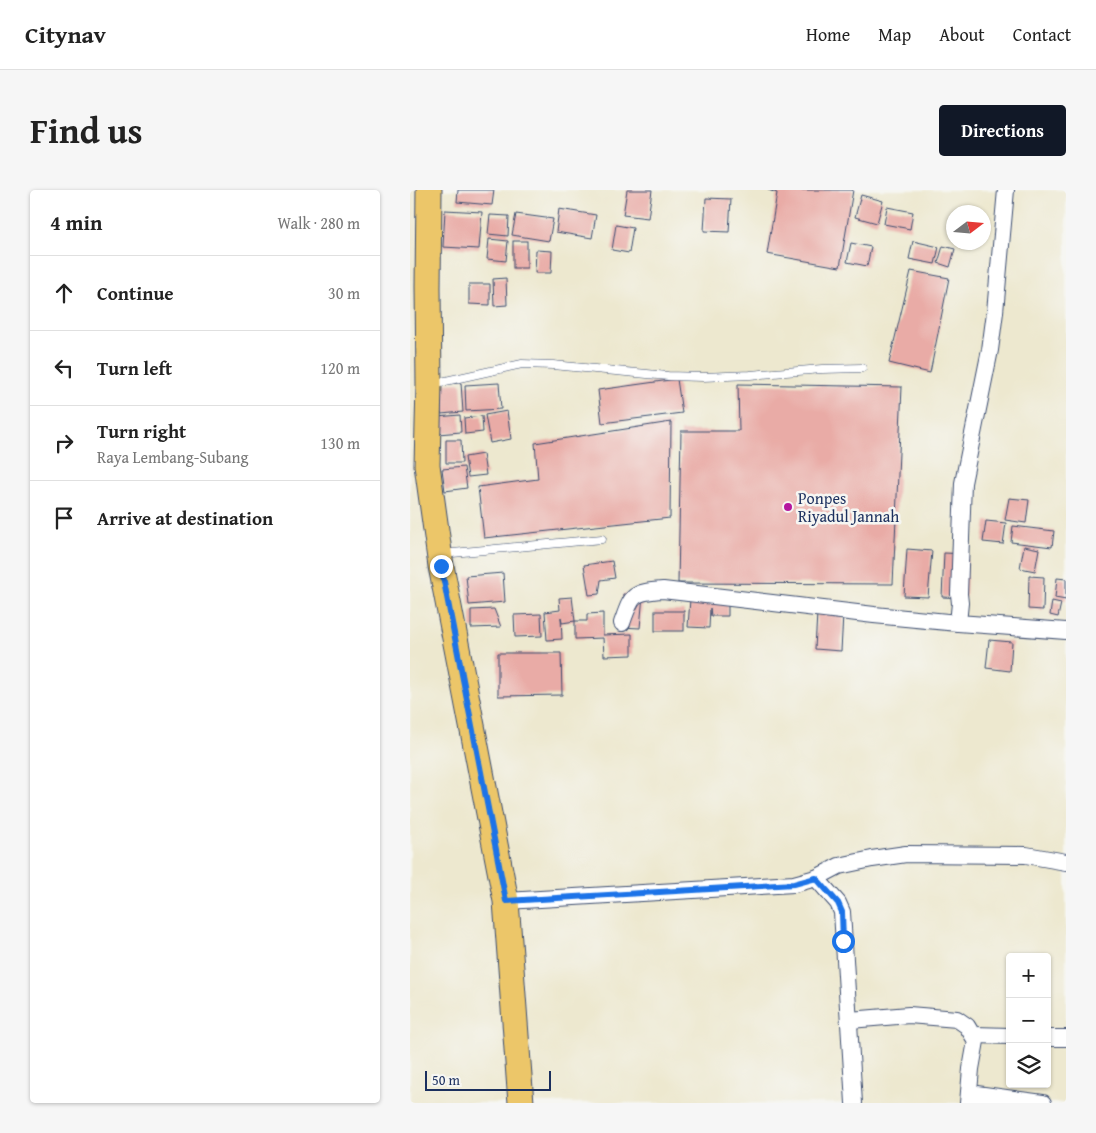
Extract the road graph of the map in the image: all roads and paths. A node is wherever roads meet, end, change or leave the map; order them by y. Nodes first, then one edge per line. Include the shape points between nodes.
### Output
1 (429, 190) edge
2 (1006, 190) edge
3 (862, 368) dead end
4 (423, 404) edge
5 (410, 446) edge
6 (427, 465) junction
7 (602, 539) dead end
8 (440, 554) junction
9 (622, 623) dead end
10 (958, 623) junction
11 (1066, 631) edge
12 (1066, 862) edge
13 (816, 878) junction
14 (506, 901) junction
15 (850, 1020) junction
16 (974, 1035) junction
17 (1006, 1036) edge
18 (1051, 1038) edge
19 (1066, 1038) edge
20 (969, 1098) edge
21 (521, 1103) edge
22 (854, 1103) edge
23 (1043, 1103) edge

1 - 4 main road
2 - 10 street via 996,312 964,482
3 - 4 lane via 703,377 522,364
4 - 6 main road
5 - 6 main road
6 - 8 main road
7 - 8 lane
8 - 14 main road
9 - 10 street via 630,600 646,592 663,590
10 - 11 street
12 - 13 street via 1026,855 906,854 839,866
13 - 14 street via 784,884
13 - 15 street via 842,912
14 - 21 main road
15 - 16 street via 909,1015 957,1019
15 - 22 street
16 - 17 street
16 - 20 street via 976,1047
18 - 19 street
20 - 23 street

